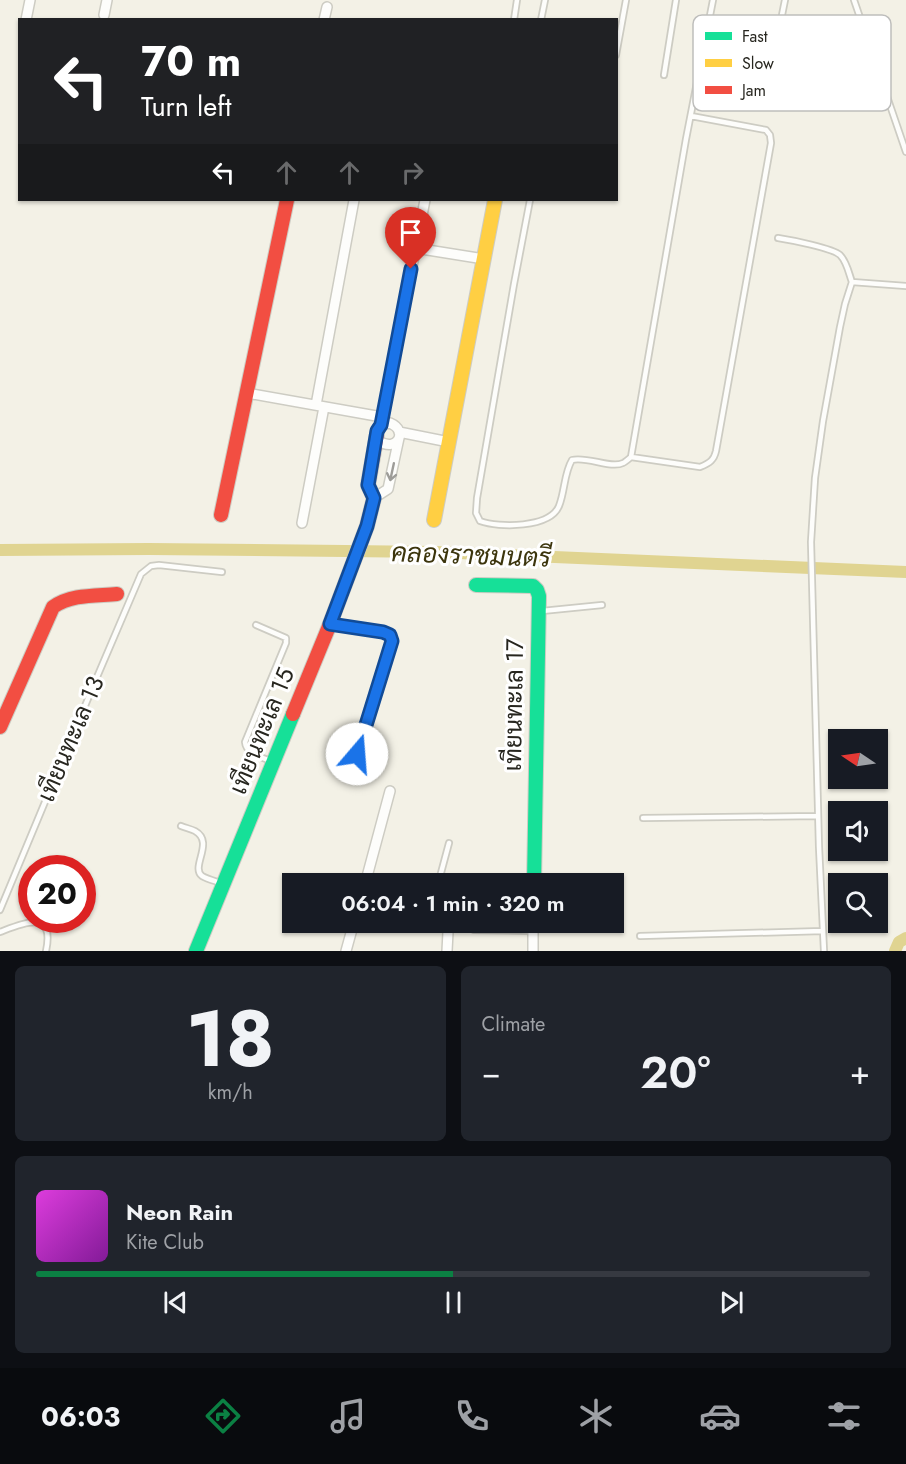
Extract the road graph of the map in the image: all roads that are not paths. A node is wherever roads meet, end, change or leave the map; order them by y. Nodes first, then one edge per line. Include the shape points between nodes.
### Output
1 (30, 0) edge
2 (107, 0) edge
3 (517, 0) edge
4 (544, 0) edge
5 (626, 0) edge
6 (676, 0) edge
7 (713, 0) edge
8 (785, 0) edge
9 (854, 0) edge
10 (327, 7) dead end
11 (104, 15) dead end
12 (710, 15) edge
13 (782, 15) edge
14 (859, 15) edge
15 (26, 18) edge
16 (324, 18) edge
17 (514, 18) edge
18 (541, 18) edge
19 (618, 44) edge
20 (664, 75) dead end
21 (693, 106) edge
22 (891, 108) edge
23 (691, 116) junction
24 (906, 152) edge
25 (287, 201) edge
26 (354, 201) edge
27 (425, 201) edge
28 (495, 201) edge
29 (530, 201) edge
30 (778, 238) dead end
31 (415, 248) junction
32 (484, 259) junction
33 (852, 282) junction
34 (906, 286) edge
35 (247, 393) junction
36 (320, 406) junction
37 (380, 425) junction
38 (399, 435) junction
39 (449, 442) junction
40 (631, 456) junction
41 (374, 498) junction
42 (221, 515) dead end
43 (434, 520) dead end
44 (302, 523) dead end
45 (222, 572) dead end
46 (476, 585) dead end
47 (117, 594) dead end
48 (602, 605) dead end
49 (539, 611) junction
50 (330, 624) junction
51 (256, 625) dead end
52 (0, 727) edge
53 (274, 762) junction
54 (350, 775) dead end
55 (390, 791) dead end
56 (818, 816) junction
57 (643, 818) dead end
58 (181, 826) dead end
59 (449, 843) dead end
60 (368, 873) edge
61 (441, 873) edge
62 (534, 873) edge
63 (223, 884) junction
64 (0, 910) edge
65 (822, 931) junction
66 (0, 932) edge
67 (351, 933) edge
68 (448, 933) edge
69 (533, 933) edge
70 (640, 936) dead end
71 (46, 951) edge
72 (196, 951) edge
73 (346, 951) edge
74 (447, 951) edge
75 (533, 951) edge
76 (824, 951) edge

1 - 15 street
2 - 11 street
3 - 17 lane
4 - 18 lane
5 - 19 lane
6 - 20 lane
7 - 12 lane
8 - 13 lane
9 - 14 lane
10 - 16 street
21 - 23 lane
22 - 24 lane
23 - 40 lane
23 - 40 lane via 766,130 771,143 714,459 700,467
25 - 35 street
26 - 36 street
27 - 31 street
28 - 32 street
29 - 40 lane via 476,513 480,521 504,525 526,524 552,516 572,460 616,464
30 - 33 lane via 839,254
31 - 32 street
31 - 37 street
32 - 39 street
33 - 34 lane
33 - 56 lane via 840,327 815,478 811,542
35 - 36 street
35 - 42 street
36 - 37 street
36 - 44 street
37 - 38 street via 396,426
37 - 38 street via 379,441 386,445 394,444
37 - 41 street via 368,485
38 - 39 street
38 -> 41 street via 388,489
39 - 43 street
41 - 50 street, เทียนทะเล 15
45 - 64 lane, เทียนทะเล 13 via 159,565 141,574
46 - 49 street, เทียนทะเล 17 via 533,586 539,596
47 - 52 street via 68,598 53,607
48 - 49 lane
49 - 62 street, เทียนทะเล 17
50 - 53 street, เทียนทะเล 15
50 - 54 lane via 383,632 392,641
51 - 53 lane via 286,638 245,742 249,752
53 - 63 street, เทียนทะเล 15
55 - 60 street
56 - 57 lane
56 - 65 lane
58 - 63 lane via 202,839 199,873
59 - 61 lane
63 - 72 street, เทียนทะเล 15
65 - 70 lane
65 - 76 lane
66 - 71 lane via 24,923 40,924 49,933
67 - 73 street
68 - 74 street
69 - 75 street

